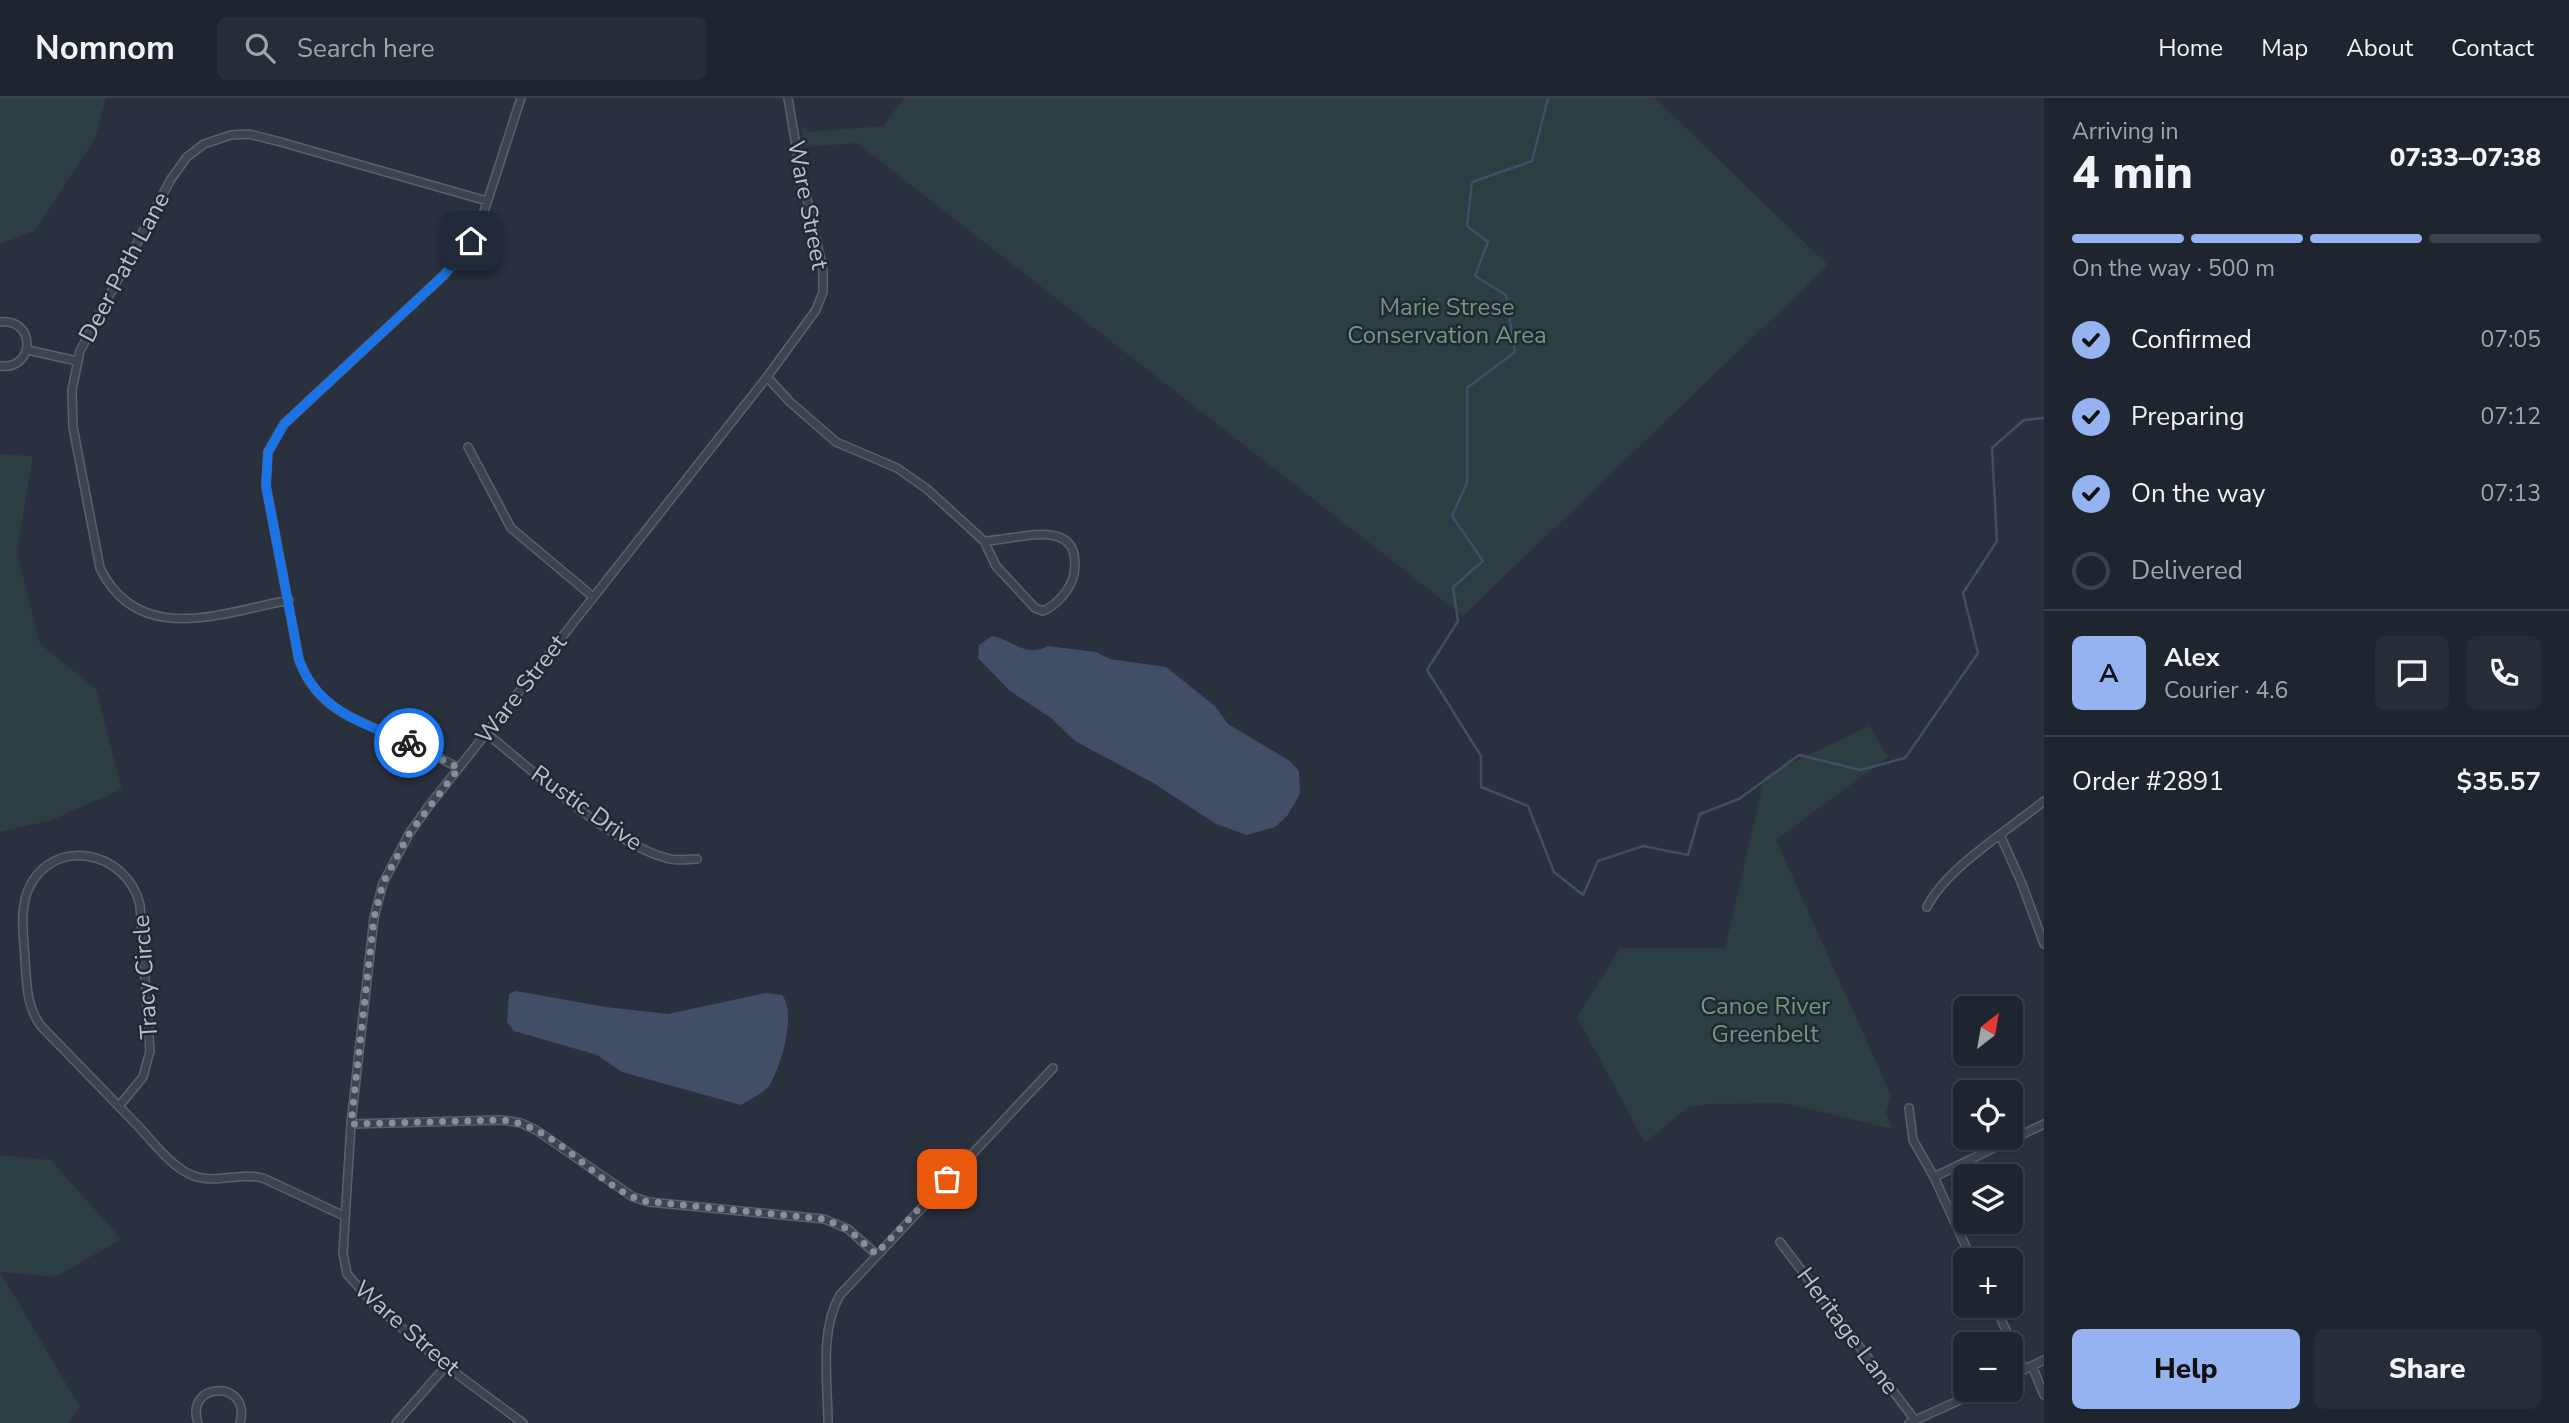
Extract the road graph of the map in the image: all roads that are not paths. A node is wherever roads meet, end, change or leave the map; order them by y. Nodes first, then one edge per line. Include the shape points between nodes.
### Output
1 (522, 98) edge
2 (788, 98) edge
3 (487, 201) junction
4 (0, 322) edge
5 (27, 350) junction
6 (76, 361) junction
7 (0, 366) edge
8 (767, 377) junction
9 (468, 447) dead end
10 (984, 541) junction
11 (592, 596) junction
12 (289, 600) junction
13 (486, 733) junction
14 (459, 768) junction
15 (2044, 802) edge
16 (2001, 837) junction
17 (697, 859) dead end
18 (1927, 907) dead end
19 (2044, 944) edge
20 (1053, 1068) dead end
21 (119, 1106) junction
22 (1909, 1108) dead end
23 (351, 1124) junction
24 (2044, 1124) edge
25 (1934, 1177) junction
26 (344, 1216) junction
27 (1780, 1242) dead end
28 (1967, 1248) edge
29 (876, 1254) junction
30 (2000, 1318) edge
31 (2044, 1360) edge
32 (446, 1366) junction
33 (2032, 1366) junction
34 (2024, 1370) joint
35 (2044, 1395) edge
36 (1955, 1402) edge
37 (1912, 1421) edge
38 (198, 1423) edge
39 (240, 1423) edge
40 (397, 1423) edge
41 (523, 1423) edge
42 (828, 1423) edge

1 - 3 street
2 - 8 street, Ware Street via 823,270 823,292 816,310
3 - 6 street, Deer Path Lane via 248,134 216,139 196,149 171,179
3 - 12 street via 471,241 444,275 289,418 272,440 266,486
4 - 5 street via 22,329
5 - 6 street
5 - 7 street via 19,363
6 - 12 street, Deer Path Lane via 73,428 100,568 115,592 142,612 163,619
8 - 10 street via 836,442 897,468
8 - 11 street, Ware Street
9 - 11 street via 511,528
10 - 10 street via 996,566 1035,608 1050,608 1072,582 1074,555 1066,539 1035,535
11 - 13 street, Ware Street
12 - 14 street via 299,660 305,677 320,695 347,717
13 - 14 street, Ware Street
13 - 17 street, Rustic Drive via 635,847 672,860
14 - 23 street, Ware Street via 409,834 383,883 374,918
15 - 16 street
16 - 18 street via 1962,865 1934,892
16 - 19 street
20 - 29 street
21 - 21 street, Tracy Circle via 41,1026 29,1004 24,900 40,872 68,857 92,856 114,865 131,882 140,905 150,1051 143,1077
21 - 26 street, Tracy Circle via 186,1172 211,1179 263,1178
22 - 25 street via 1913,1140
23 - 26 street, Ware Street
23 - 29 street via 521,1123 642,1201 824,1219 848,1229
24 - 25 street
25 - 28 street
26 - 32 street, Ware Street via 347,1274 377,1307
27 - 37 street, Heritage Lane
29 - 42 street via 845,1287 830,1316
30 - 34 street
31 - 33 street
32 - 40 street
32 - 41 street, Ware Street
33 - 34 street
33 - 35 street
36 - 37 street
38 - 39 street via 195,1413 201,1398 220,1390 239,1401

